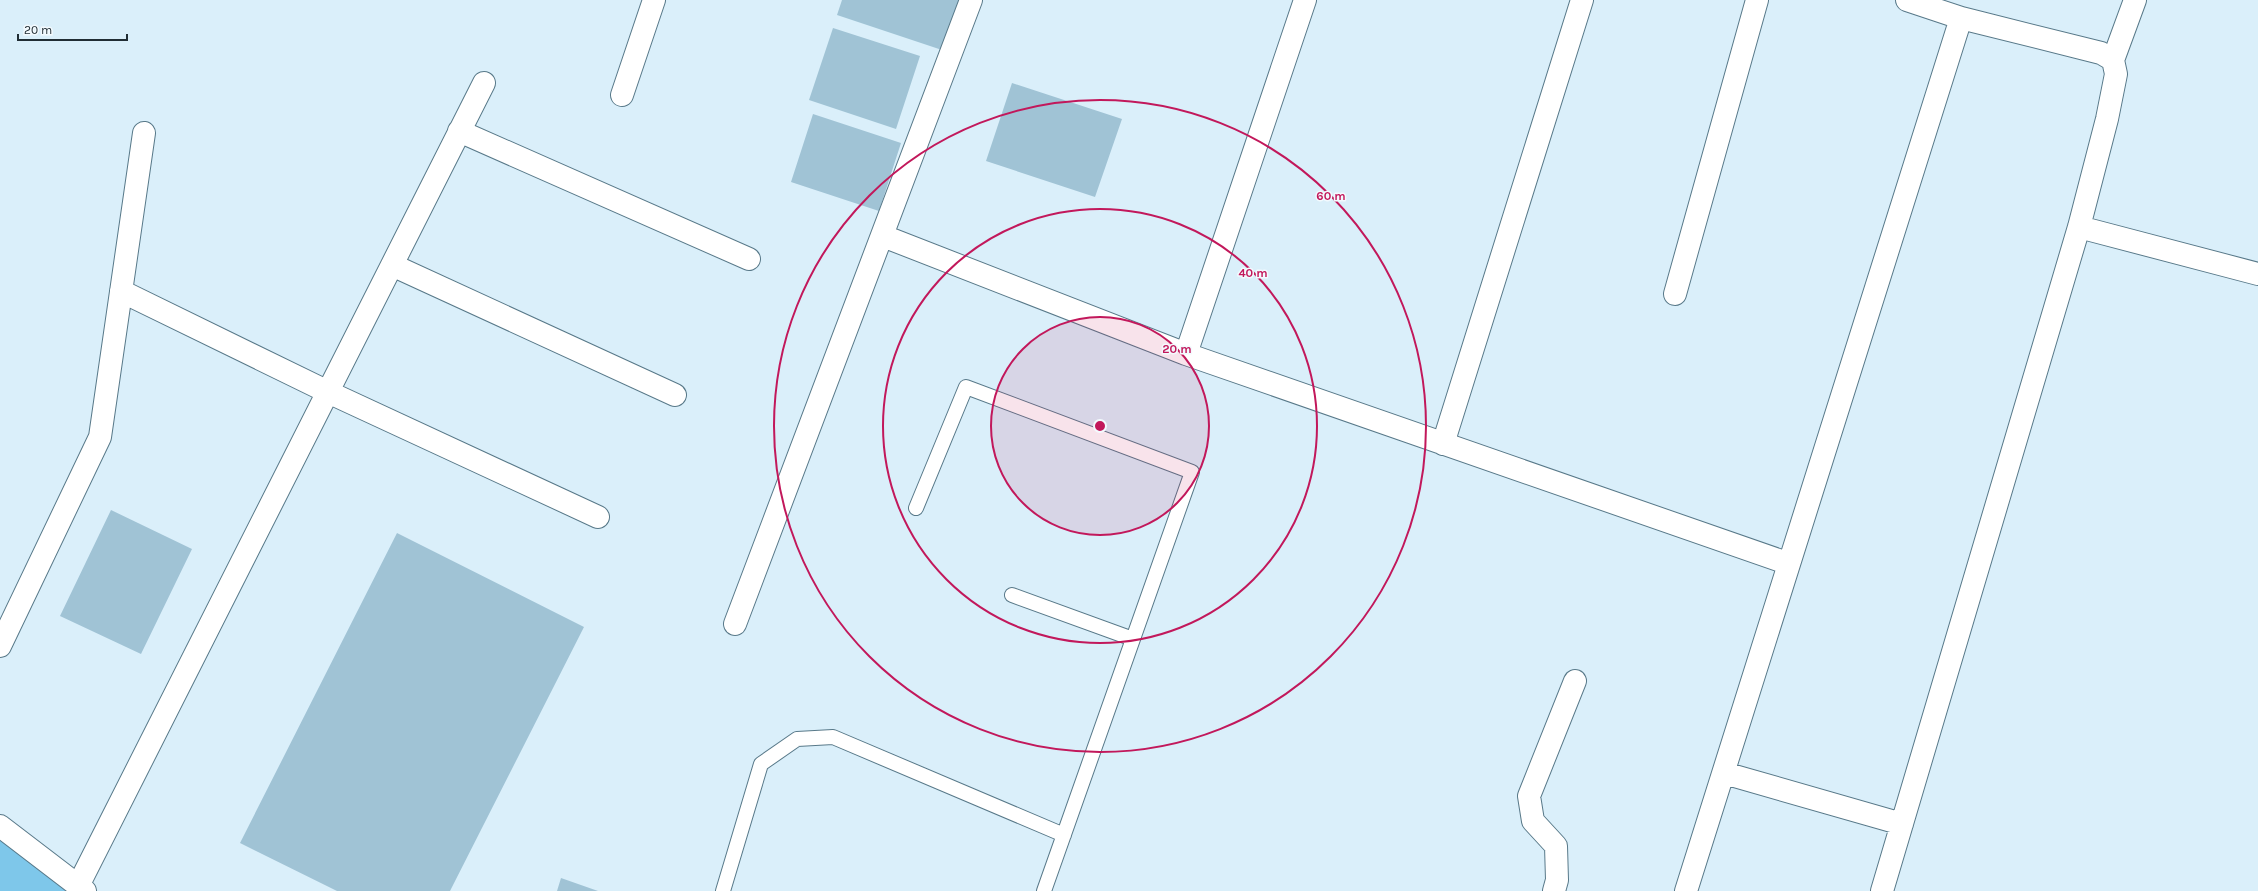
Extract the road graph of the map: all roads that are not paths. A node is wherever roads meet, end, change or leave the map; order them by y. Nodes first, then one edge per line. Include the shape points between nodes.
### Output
1 (654, 0) edge
2 (971, 0) edge
3 (1305, 0) edge
4 (1582, 0) edge
5 (1757, 0) edge
6 (1907, 0) edge
7 (2135, 0) edge
8 (1962, 18) junction
9 (2113, 60) junction
10 (484, 83) dead end
11 (622, 95) dead end
12 (459, 131) junction
13 (144, 133) dead end
14 (2079, 227) junction
15 (883, 236) junction
16 (749, 259) dead end
17 (392, 265) junction
18 (2258, 274) edge
19 (121, 291) junction
20 (1675, 294) dead end
21 (1186, 354) junction
22 (328, 392) junction
23 (675, 395) dead end
24 (1443, 444) junction
25 (916, 508) dead end
26 (598, 517) dead end
27 (1788, 564) junction
28 (1012, 595) dead end
29 (735, 624) dead end
30 (1133, 639) junction
31 (0, 646) edge
32 (1574, 681) dead end
33 (1724, 773) junction
34 (1902, 824) junction
35 (0, 826) edge
36 (1064, 835) junction
37 (81, 889) edge
38 (723, 891) edge
39 (1044, 891) edge
40 (1554, 891) edge
41 (1686, 891) edge
42 (1882, 891) edge

1 - 11 street
2 - 15 street
3 - 21 street
4 - 24 street
5 - 20 street
6 - 8 street
7 - 9 street
8 - 9 street via 2101,53
8 - 27 street
9 - 14 street via 2116,74 2107,119
10 - 12 street
12 - 16 street
12 - 17 street
13 - 19 street
14 - 18 street
14 - 34 street
15 - 21 street
15 - 29 street
17 - 22 street
17 - 23 street
19 - 22 street
19 - 31 street via 100,437
21 - 24 street
22 - 26 street
22 - 37 street
24 - 27 street
25 - 30 lane via 966,387 1192,472
27 - 33 street
28 - 30 lane
30 - 36 lane
32 - 40 street via 1529,796 1533,821 1556,846 1557,880
33 - 34 street
33 - 41 street
34 - 42 street
35 - 37 street
36 - 38 lane via 832,737 796,739 761,764
36 - 39 lane

